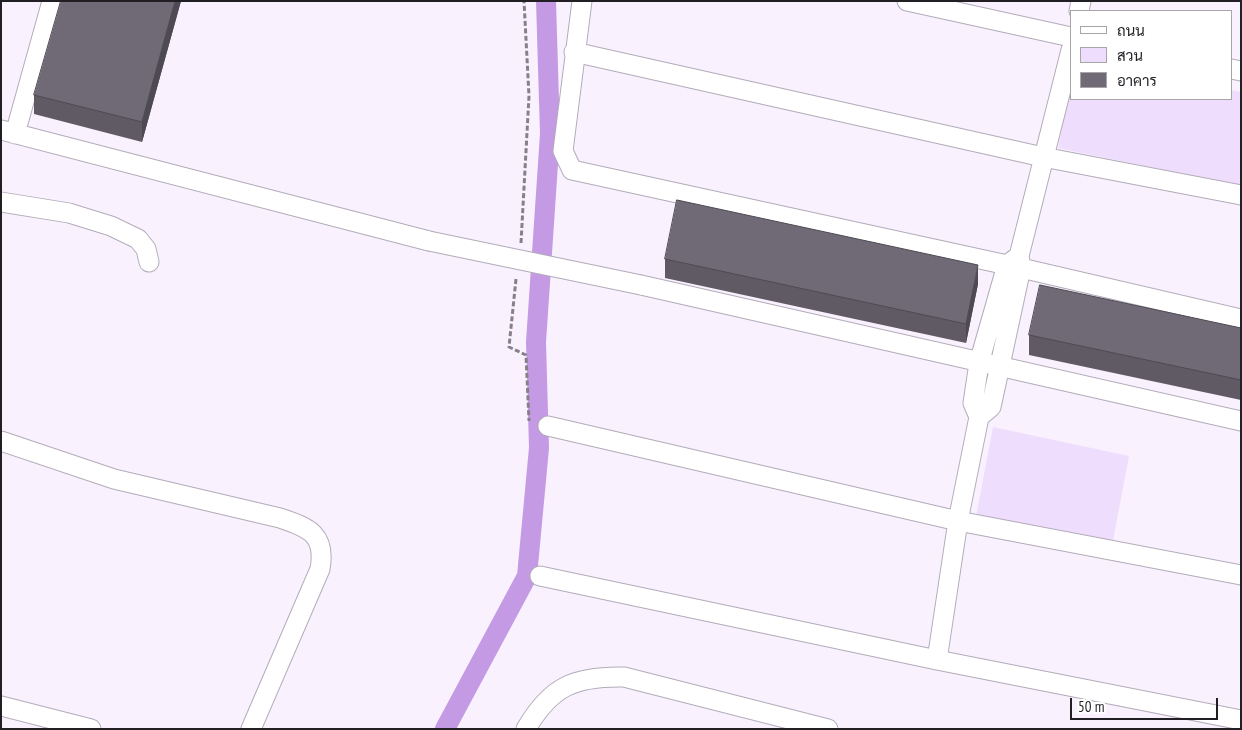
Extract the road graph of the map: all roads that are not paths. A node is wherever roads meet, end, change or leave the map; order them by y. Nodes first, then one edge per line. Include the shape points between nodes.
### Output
1 (52, 1) edge
2 (582, 1) edge
3 (907, 1) edge
4 (1070, 37) edge
5 (574, 52) junction
6 (1070, 54) edge
7 (8, 132) edge
8 (1043, 156) junction
9 (1241, 195) edge
10 (1, 202) edge
11 (149, 262) dead end
12 (1016, 263) junction
13 (1241, 319) edge
14 (979, 363) junction
15 (1001, 368) junction
16 (979, 417) junction
17 (1241, 421) edge
18 (539, 428) road end
19 (1, 441) edge
20 (958, 521) junction
21 (1241, 575) edge
22 (540, 576) dead end
23 (937, 660) junction
24 (1, 706) edge
25 (1241, 720) edge
26 (91, 729) edge
27 (251, 729) edge
28 (526, 729) edge
29 (828, 729) edge

1 - 7 street
2 - 5 street
3 - 4 street
5 - 8 street
5 - 12 street via 563,152 572,170
6 - 8 street
7 - 14 street, bridge via 429,241 641,285
8 - 9 street
8 - 12 street
10 - 11 street via 69,213 111,226 138,239 146,249
12 - 13 street
12 - 14 street
12 - 15 street
14 - 15 street
14 - 16 street via 973,403
15 - 16 street via 991,407
15 - 17 street
16 - 20 street
18 - 20 street
19 - 27 street via 114,479 280,518 298,524 319,541 323,551 320,569
20 - 21 street
20 - 23 street
22 - 23 street
23 - 25 street
24 - 26 street
28 - 29 street via 546,700 568,684 596,676 624,677

